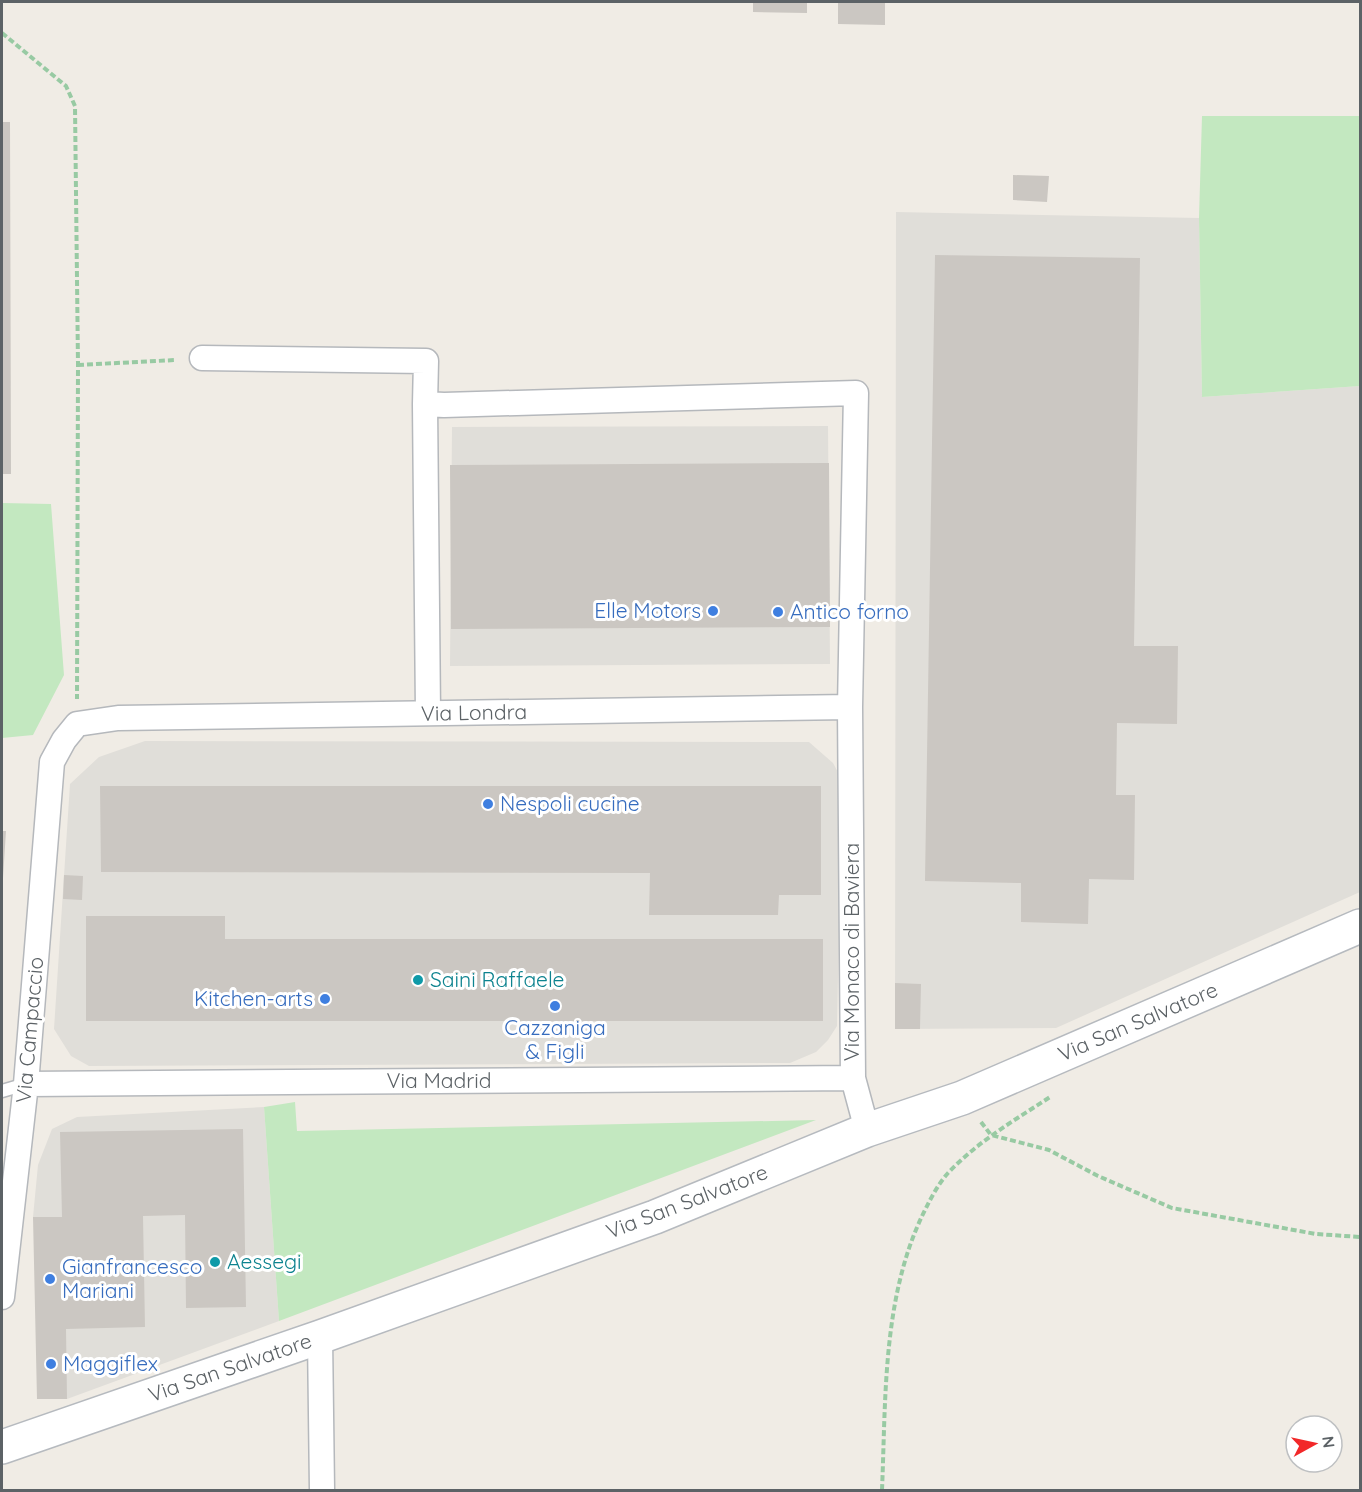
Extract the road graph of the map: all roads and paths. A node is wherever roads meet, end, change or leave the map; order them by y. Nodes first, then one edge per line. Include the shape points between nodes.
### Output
1 (2, 33) edge
2 (202, 358) joint
3 (78, 366) junction
4 (425, 404) junction
5 (850, 707) junction
6 (428, 713) junction
7 (77, 724) junction
8 (1360, 926) edge
9 (853, 1078) junction
10 (26, 1084) junction
11 (2, 1091) edge
12 (867, 1130) junction
13 (1360, 1237) edge
14 (2, 1297) edge
15 (320, 1337) junction
16 (2, 1447) edge
17 (322, 1491) edge
18 (882, 1491) edge

1 - 3 path via 66,86 75,106
2 - 3 path
2 - 4 street via 426,362
3 - 7 path
4 - 5 street via 856,393
4 - 6 street
5 - 6 street, Via Londra
5 - 9 street, Via Monaco di Baviera
6 - 7 street, Via Londra via 118,717
7 - 10 street, Via Campaccio via 52,762
8 - 12 street, Via San Salvatore via 962,1098
9 - 10 street, Via Madrid
9 - 12 street, Via Monaco di Baviera
10 - 11 lane
10 - 14 street, Via Campaccio
12 - 15 street, Via San Salvatore via 655,1217
13 - 18 path via 1316,1234 1172,1208 1050,1150 991,1135 947,1174 906,1253 887,1367
15 - 16 street, Via San Salvatore
15 - 17 street

